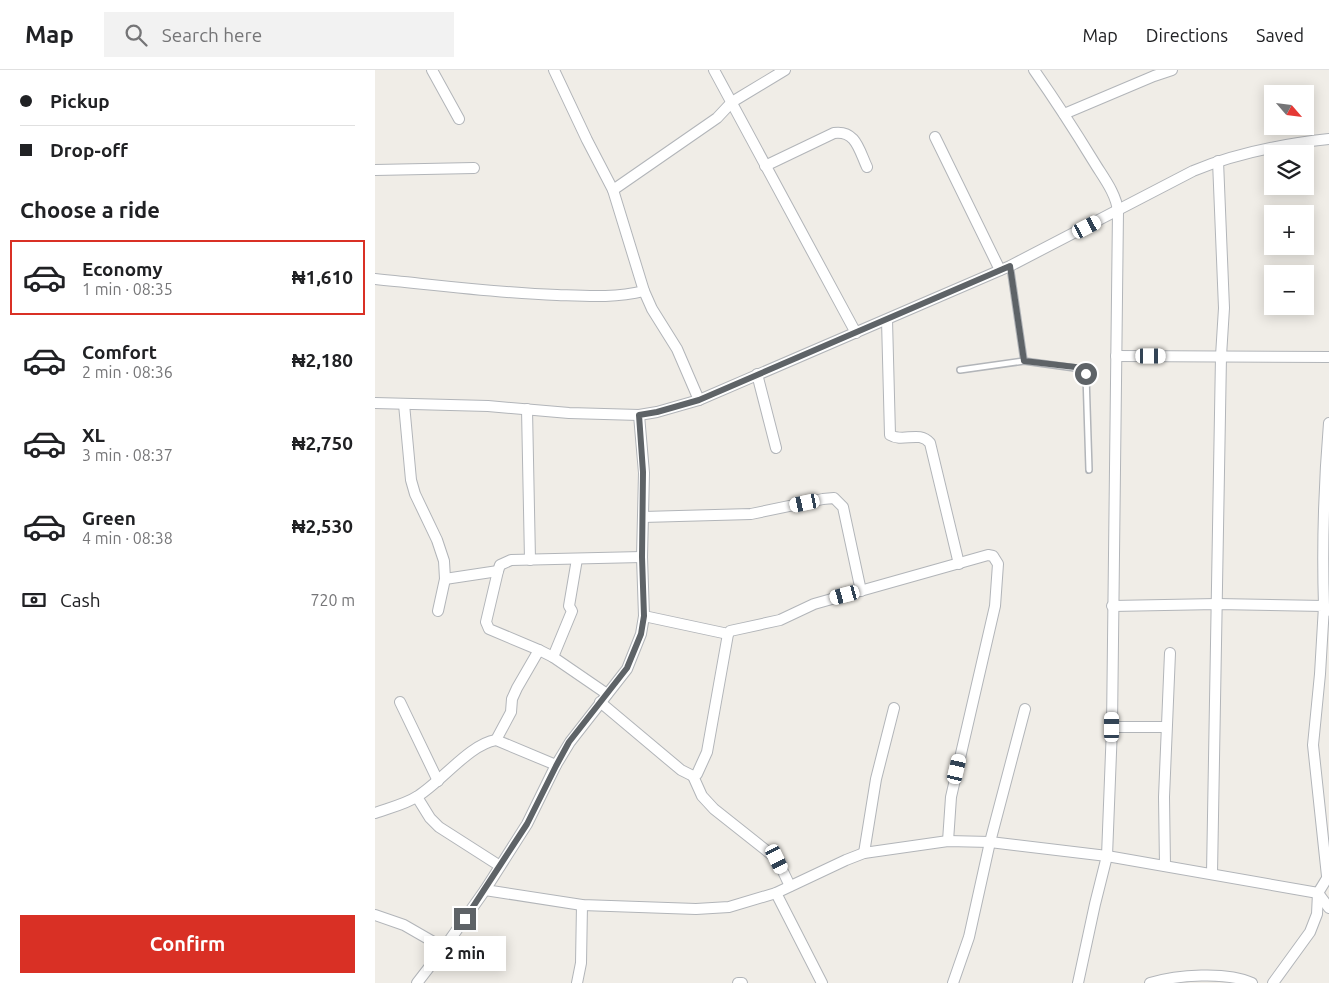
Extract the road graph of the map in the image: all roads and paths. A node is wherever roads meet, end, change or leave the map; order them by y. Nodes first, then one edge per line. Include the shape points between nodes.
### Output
1 (431, 70) edge
2 (554, 70) edge
3 (714, 70) edge
4 (785, 70) edge
5 (1034, 70) edge
6 (1172, 70) edge
7 (732, 102) junction
8 (1064, 114) junction
9 (459, 118) dead end
10 (935, 138) dead end
11 (1329, 139) edge
12 (1218, 161) junction
13 (765, 166) junction
14 (867, 167) dead end
15 (474, 168) dead end
16 (375, 170) edge
17 (613, 190) junction
18 (1118, 211) junction
19 (1005, 268) junction
20 (375, 279) edge
21 (644, 291) junction
22 (887, 320) junction
23 (856, 333) junction
24 (1116, 356) junction
25 (1221, 356) junction
26 (1329, 357) edge
27 (1024, 361) junction
28 (960, 370) dead end
29 (757, 374) junction
30 (699, 400) junction
31 (375, 403) edge
32 (404, 404) junction
33 (527, 409) junction
34 (639, 415) junction
35 (1329, 423) edge
36 (776, 448) dead end
37 (1327, 464) edge
38 (1089, 470) dead end
39 (643, 517) junction
40 (1326, 547) edge
41 (642, 557) junction
42 (577, 559) junction
43 (530, 560) junction
44 (959, 564) junction
45 (498, 571) junction
46 (445, 579) junction
47 (861, 591) junction
48 (1217, 604) junction
49 (1113, 606) junction
50 (1326, 610) edge
51 (438, 611) dead end
52 (644, 616) junction
53 (728, 634) junction
54 (539, 650) junction
55 (1170, 653) dead end
56 (553, 657) junction
57 (603, 698) junction
58 (400, 702) dead end
59 (894, 708) dead end
60 (1025, 709) dead end
61 (1112, 727) junction
62 (1166, 727) junction
63 (496, 740) junction
64 (556, 766) junction
65 (693, 776) junction
66 (438, 781) junction
67 (417, 797) junction
68 (375, 813) edge
69 (948, 840) junction
70 (990, 842) junction
71 (864, 853) junction
72 (1107, 856) junction
73 (499, 866) junction
74 (1165, 866) junction
75 (1212, 874) junction
76 (1328, 876) edge
77 (790, 886) junction
78 (485, 890) junction
79 (776, 892) junction
80 (1317, 893) junction
81 (582, 905) junction
82 (1329, 908) edge
83 (375, 915) edge
84 (444, 948) junction
85 (417, 983) edge
86 (577, 983) edge
87 (738, 983) edge
88 (742, 983) edge
89 (822, 983) edge
90 (953, 983) edge
91 (1079, 983) edge
92 (1150, 983) edge
93 (1252, 983) edge
94 (1273, 983) edge

1 - 9 street
2 - 17 street
3 - 7 street
4 - 7 street
5 - 8 street
6 - 8 street
7 - 13 street
7 - 17 street via 717,118
8 - 18 street via 1115,198
10 - 19 street
11 - 12 street via 1293,143
12 - 18 street
12 - 25 street via 1224,308
13 - 14 street via 842,132 849,134
13 - 23 street
15 - 16 street
17 - 21 street
18 - 19 street
18 - 24 street
19 - 22 street
19 - 27 lane
20 - 21 street via 550,294 609,296
21 - 30 street via 677,349
22 - 23 street
22 - 44 street via 890,435 895,438 920,436 930,443
23 - 29 street
24 - 25 street
24 - 49 street
25 - 26 street
25 - 48 street
27 - 28 lane
27 - 38 lane via 1075,367 1086,374
29 - 30 street
29 - 36 street
30 - 34 street
31 - 32 street
32 - 33 street
32 - 46 street via 411,480 437,540
33 - 34 street
33 - 43 street
34 - 39 street
35 - 37 street
37 - 40 street
39 - 41 street
39 - 47 street via 751,514 834,498 843,507
40 - 50 street
41 - 42 street
41 - 52 street
42 - 43 street
42 - 56 street via 569,606 572,612
43 - 45 street via 504,562
44 - 47 street
44 - 69 street via 988,555 993,556 998,564 993,615 951,797
45 - 46 street
45 - 54 street via 487,626
46 - 51 street
47 - 53 street via 814,604 780,620
48 - 49 street
48 - 50 street
48 - 75 street
49 - 61 street
50 - 76 street via 1313,745
52 - 53 street
52 - 57 street via 641,634 627,668
53 - 65 street via 707,752 700,770
54 - 56 street
54 - 63 street via 517,688 511,712
55 - 62 street
56 - 57 street
57 - 64 street via 569,742
57 - 65 street via 681,770
58 - 66 street
59 - 71 street via 876,779
60 - 70 street
61 - 62 street
61 - 72 street
62 - 74 street
63 - 64 street
63 - 66 street via 483,743
64 - 73 street via 527,824
65 - 77 street via 702,796 714,809 777,859
66 - 67 street
67 - 68 street
67 - 73 street via 439,828
69 - 70 street
69 - 71 street
70 - 72 street
70 - 90 street via 969,936
71 - 77 street
72 - 74 street
72 - 91 street
73 - 78 street
74 - 75 street
75 - 80 street
76 - 80 street
77 - 79 street
78 - 81 street
78 - 84 street
79 - 81 street via 729,907 696,910
79 - 89 street
80 - 82 street
80 - 94 street via 1317,914 1309,932
81 - 86 street via 581,963
83 - 84 street via 404,926
84 - 85 street
87 - 88 street
92 - 93 street via 1191,975

